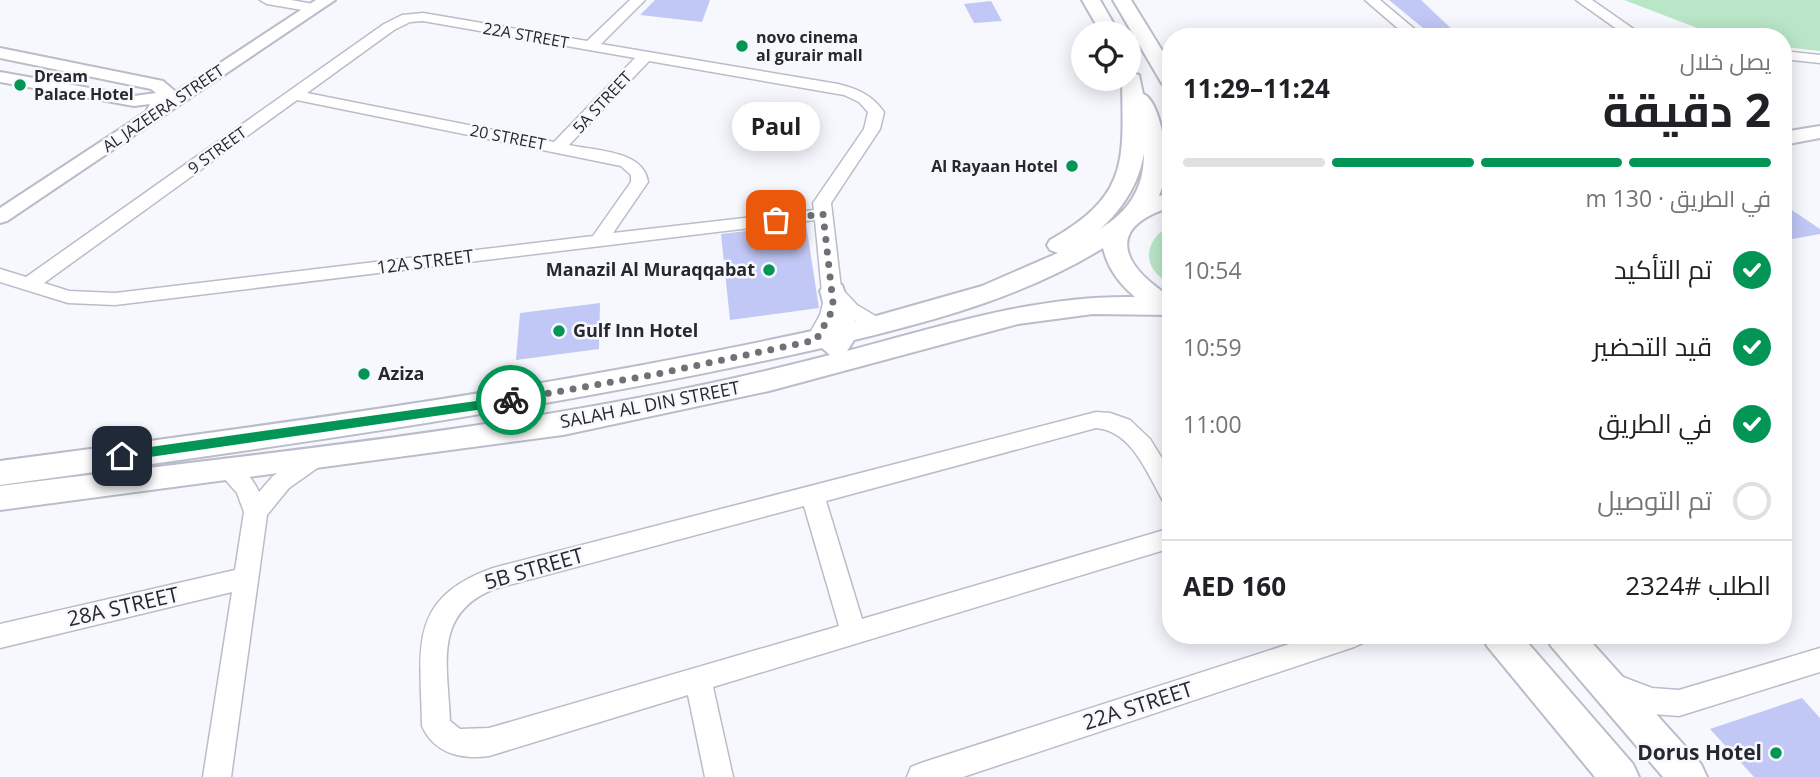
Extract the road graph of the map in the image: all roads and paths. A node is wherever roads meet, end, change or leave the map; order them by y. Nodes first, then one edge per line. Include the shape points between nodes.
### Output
1 (267, 0) edge
2 (638, 0) edge
3 (1091, 0) edge
4 (1122, 0) edge
5 (1372, 0) edge
6 (1583, 0) edge
7 (316, 4) edge
8 (407, 18) joint
9 (1103, 21) edge
10 (1407, 28) edge
11 (1624, 28) edge
12 (589, 47) junction
13 (0, 53) edge
14 (1792, 56) edge
15 (644, 57) junction
16 (1820, 58) edge
17 (215, 66) junction
18 (1162, 67) edge
19 (72, 68) junction
20 (94, 72) junction
21 (0, 75) edge
22 (58, 88) junction
23 (192, 89) junction
24 (1131, 91) edge
25 (1137, 91) edge
26 (293, 95) junction
27 (169, 97) junction
28 (1820, 132) edge
29 (112, 133) junction
30 (1792, 137) edge
31 (1820, 145) edge
32 (559, 147) junction
33 (1792, 150) edge
34 (73, 168) junction
35 (1162, 203) edge
36 (0, 207) edge
37 (1140, 209) junction
38 (823, 214) junction
39 (0, 217) edge
40 (1118, 228) junction
41 (599, 241) junction
42 (0, 277) edge
43 (28, 285) junction
44 (833, 290) junction
45 (1162, 304) edge
46 (1162, 308) edge
47 (940, 310) junction
48 (877, 326) junction
49 (845, 334) junction
50 (816, 340) junction
51 (668, 403) junction
52 (315, 458) junction
53 (227, 469) junction
54 (0, 472) edge
55 (1162, 480) edge
56 (812, 494) junction
57 (0, 498) edge
58 (256, 512) junction
59 (1162, 541) edge
60 (246, 578) junction
61 (855, 633) junction
62 (0, 636) edge
63 (1329, 644) edge
64 (1507, 644) edge
65 (1571, 644) edge
66 (1820, 660) edge
67 (1599, 677) junction
68 (698, 680) junction
69 (978, 768) edge
70 (217, 777) edge
71 (719, 777) edge
72 (921, 777) edge
73 (1620, 777) edge
74 (1688, 777) edge

1 - 7 street
2 - 12 street
3 - 9 main road
4 - 18 main road
5 - 10 street
6 - 11 street
7 - 17 street, AL JAZEERA STREET
7 - 23 street, AL JAZEERA STREET
8 - 12 street, 22A STREET via 430,18
8 - 26 street, 9 STREET
12 - 15 street, 22A STREET
13 - 19 street
14 - 16 street
15 - 32 street, 5A STREET
15 - 38 street, 22A STREET via 838,89 871,104 876,120 823,200
17 - 20 street via 163,80
17 - 27 street, AL JAZEERA STREET
19 - 20 street
19 - 21 street via 115,84 93,92
20 - 27 street via 157,85
21 - 22 street
22 - 27 street via 134,101
22 - 29 street via 107,106 116,118
23 - 27 street
23 - 34 street, AL JAZEERA STREET
24 - 47 main road via 1133,155 1127,177 1104,212 1065,242 987,280
25 - 37 main road via 1157,150 1154,181
26 - 32 street, 20 STREET
26 - 43 street, 9 STREET
27 - 29 street, AL JAZEERA STREET
27 - 34 street
28 - 30 main road
29 - 36 street, AL JAZEERA STREET
31 - 33 main road
32 - 41 street, 20 STREET via 617,158 639,174 637,190
34 - 39 street, AL JAZEERA STREET
35 - 37 main road
37 - 40 main road, SALAH AL DIN STREET
38 - 41 street, 12A STREET
38 - 44 street
40 - 45 main road via 1114,241 1120,269 1132,284
40 - 47 main road, SALAH AL DIN STREET via 1048,270
41 - 43 street, 12A STREET via 115,299 68,297
42 - 43 street, 12A STREET
44 - 48 street via 850,310
44 - 49 main road
44 - 50 street via 830,315
46 - 51 main road, SALAH AL DIN STREET via 1093,305 1018,315 835,365
47 - 48 main road, SALAH AL DIN STREET
48 - 49 main road, SALAH AL DIN STREET
49 - 50 main road, SALAH AL DIN STREET
49 - 51 main road via 827,352 695,386
50 - 54 main road, SALAH AL DIN STREET via 520,399
51 - 52 main road, SALAH AL DIN STREET via 515,431
52 - 53 main road, SALAH AL DIN STREET
52 - 58 street via 281,482
53 - 57 main road, SALAH AL DIN STREET
53 - 58 street via 246,488
55 - 56 street, 5B STREET via 1129,429 1105,419
56 - 61 street
56 - 68 street, 5B STREET via 479,583 444,611 434,638 436,726 444,737 457,743 489,742
58 - 60 street
59 - 61 street, 5B STREET
60 - 62 street, 28A STREET
60 - 70 street
61 - 68 street, 5B STREET
63 - 69 street, 22A STREET
64 - 73 main road
65 - 67 main road
66 - 67 street via 1679,703 1625,692
67 - 74 main road
68 - 71 street
69 - 72 street, 22A STREET

